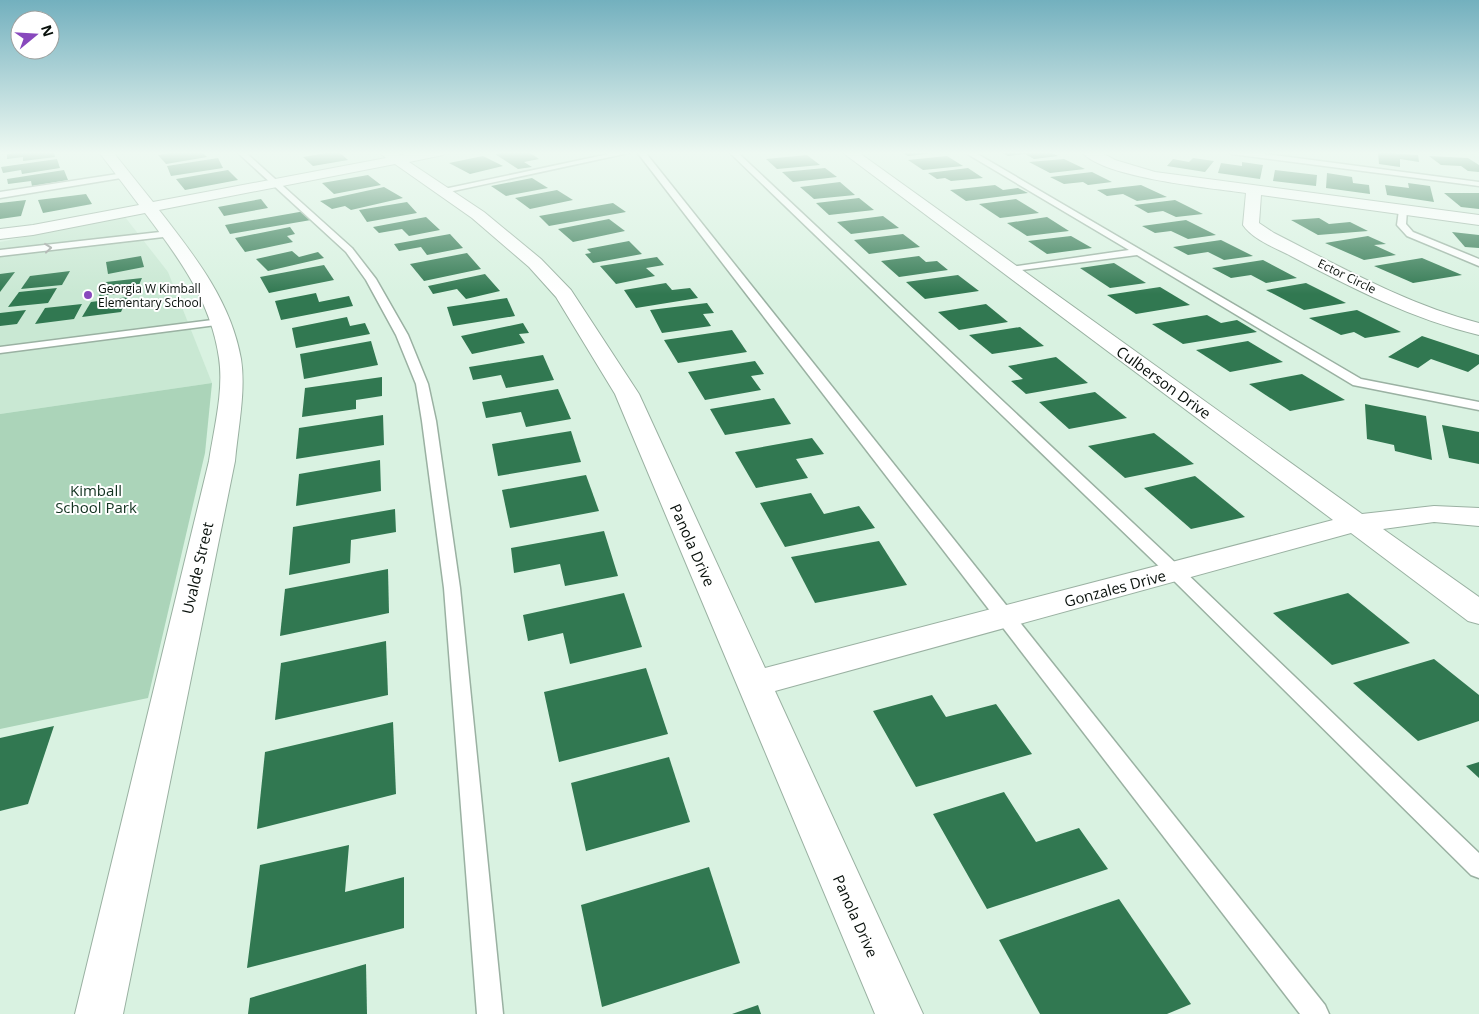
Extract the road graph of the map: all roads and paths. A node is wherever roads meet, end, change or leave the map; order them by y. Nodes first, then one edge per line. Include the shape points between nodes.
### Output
1 (142, 199) edge
2 (189, 199) edge
3 (293, 199) edge
4 (456, 199) edge
5 (678, 199) edge
6 (783, 199) edge
7 (914, 199) edge
8 (1048, 199) edge
9 (1253, 199) edge
10 (1323, 199) edge
11 (148, 207) junction
12 (1403, 210) junction
13 (1479, 220) edge
14 (0, 234) edge
15 (169, 234) junction
16 (1138, 252) junction
17 (0, 253) edge
18 (1479, 263) edge
19 (1011, 270) junction
20 (220, 322) junction
21 (1479, 329) edge
22 (0, 350) edge
23 (1479, 406) edge
24 (1479, 517) edge
25 (1357, 523) junction
26 (1175, 572) junction
27 (1479, 613) edge
28 (1006, 617) junction
29 (754, 684) junction
30 (1479, 868) edge
31 (99, 1014) edge
32 (490, 1014) edge
33 (899, 1014) edge
34 (1316, 1014) edge

1 - 11 street, Uvalde Street
2 - 11 street
3 - 32 lane via 349,250 371,278 402,336 422,384 452,588
4 - 29 street, Panola Drive via 536,263 564,294 628,394
5 - 28 lane
6 - 26 lane
7 - 19 street, Culberson Drive
8 - 16 lane
9 - 21 street, Ector Circle via 1251,225 1268,237 1408,306
10 - 12 street
11 - 14 street
11 - 15 street, Uvalde Street
12 - 13 street
12 - 18 lane via 1401,226 1410,234
17 -> 15 lane
15 - 20 street, Uvalde Street via 190,260
16 - 19 lane
16 - 23 lane via 1357,382
19 - 25 street, Culberson Drive
20 - 22 lane
20 - 31 street, Uvalde Street via 230,359 230,394 222,460
24 - 25 street, Gonzales Drive via 1434,514
25 - 26 street, Gonzales Drive
25 - 27 street, Culberson Drive
26 - 28 street, Gonzales Drive
26 - 30 lane
28 - 29 street, Gonzales Drive
28 - 34 lane
29 - 33 street, Panola Drive

